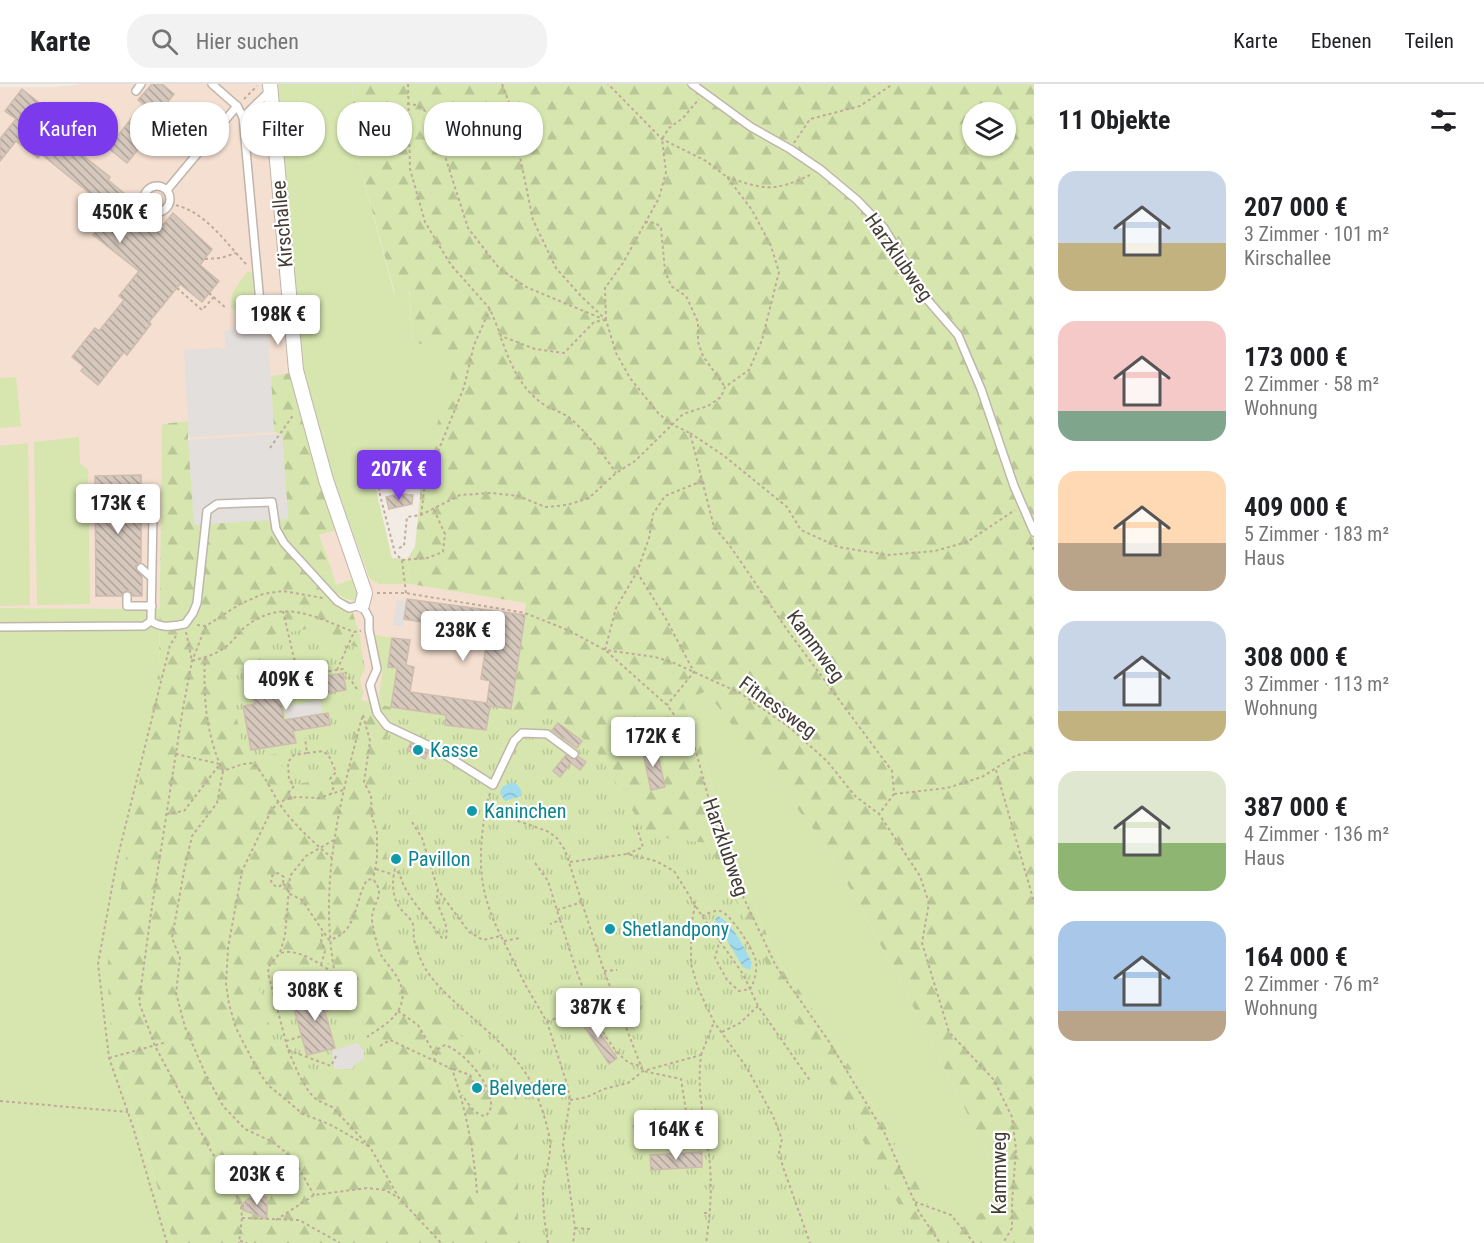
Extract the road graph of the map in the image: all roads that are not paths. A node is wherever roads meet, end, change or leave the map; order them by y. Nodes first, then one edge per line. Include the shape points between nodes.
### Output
1 (141, 84) edge
2 (212, 84) edge
3 (692, 84) edge
4 (266, 86) edge
5 (136, 91) dead end
6 (254, 102) edge
7 (237, 106) junction
8 (241, 113) edge
9 (247, 156) edge
10 (167, 190) junction
11 (260, 303) dead end
12 (141, 513) dead end
13 (1034, 532) edge
14 (141, 568) dead end
15 (151, 577) junction
16 (127, 596) dead end
17 (363, 599) junction
18 (152, 606) junction
19 (151, 621) junction
20 (0, 627) edge
21 (574, 754) dead end

1 - 5 lane
2 - 7 lane
3 - 13 lane, Harzklubweg via 701,97 821,170 884,228 918,289 958,335
4 - 6 lane
4 - 17 street, Kirschallee via 296,370
7 - 8 lane
7 - 10 lane
9 - 11 lane
10 - 10 lane via 155,186 144,194 144,204 152,214 164,211 170,204
12 - 15 lane via 153,513
14 - 15 lane
15 - 18 lane
16 - 18 lane via 127,606
17 - 19 lane via 349,608 337,601 284,543 276,529 272,502 217,504 207,511 193,613 185,624 166,627
17 - 21 lane via 377,669 370,685 377,713 387,726 436,748 493,785 514,741 522,733 547,734
18 - 19 lane
19 - 20 lane via 144,626

